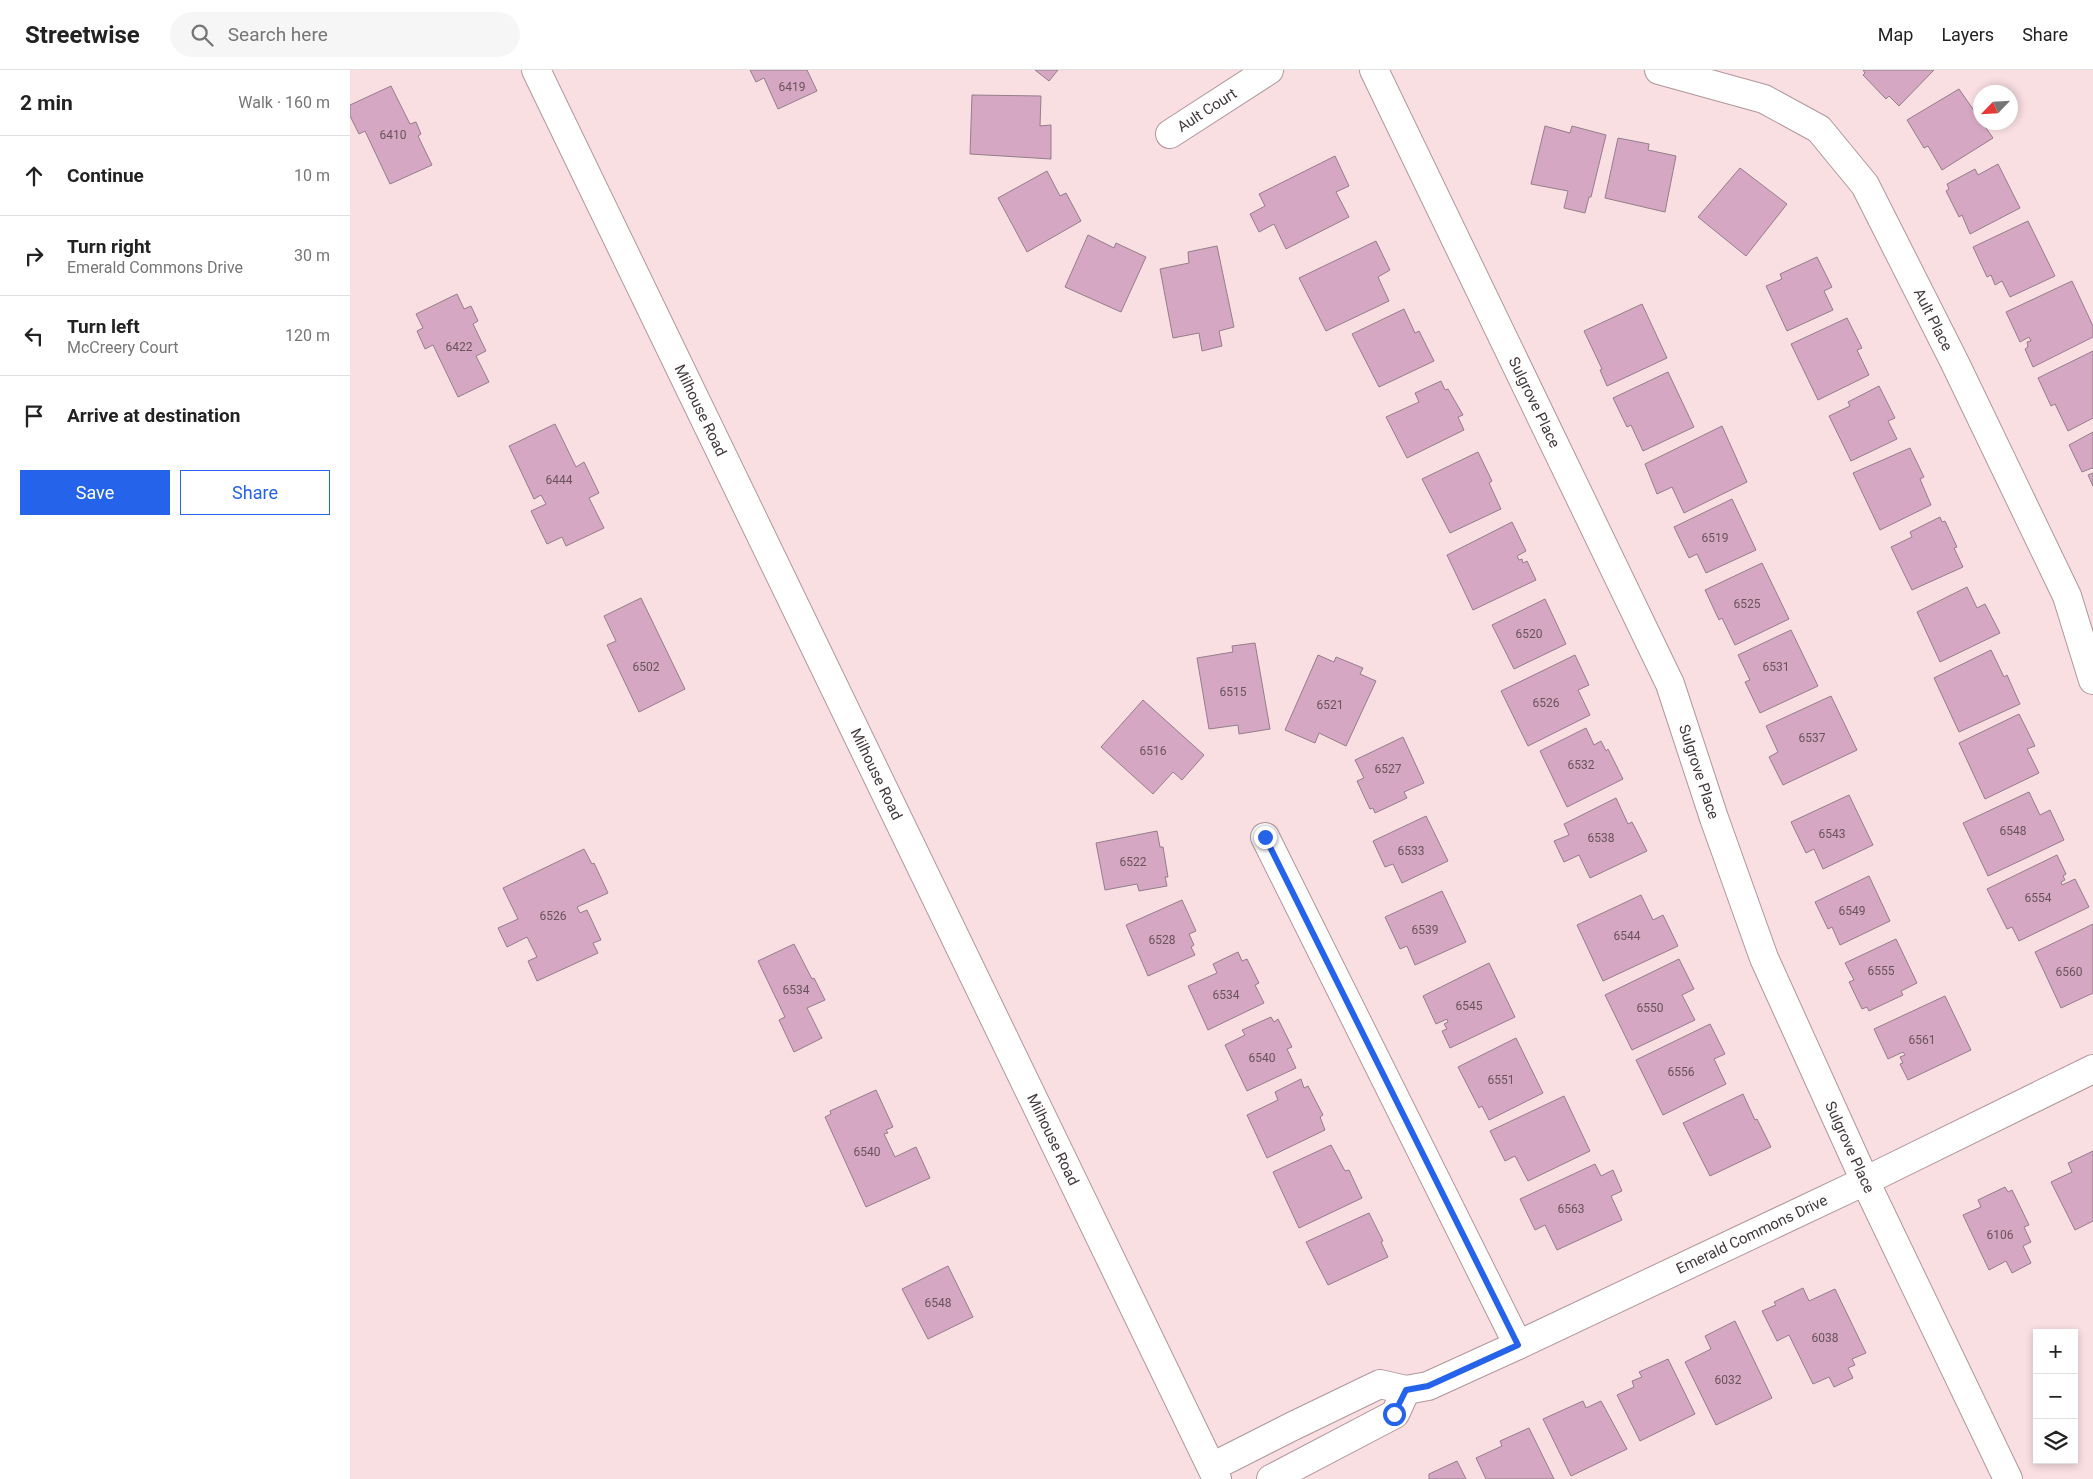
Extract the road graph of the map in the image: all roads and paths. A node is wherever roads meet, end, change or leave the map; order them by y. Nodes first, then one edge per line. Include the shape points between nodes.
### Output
1 (536, 70) edge
2 (1269, 70) edge
3 (1374, 70) edge
4 (1659, 70) edge
5 (1170, 134) dead end
6 (2093, 680) edge
7 (1265, 837) dead end
8 (2093, 1068) edge
9 (1865, 1181) junction
10 (1518, 1345) junction
11 (1406, 1390) junction
12 (1214, 1473) edge
13 (1272, 1479) edge
14 (2008, 1479) edge

1 - 12 street, Milhouse Road
2 - 5 street, Ault Court
3 - 9 street, Sulgrove Place via 1670,684 1764,958
4 - 6 street, Ault Place via 1764,99 1819,129 1865,185 1954,360 2067,596
7 - 10 street
8 - 9 street, Emerald Commons Drive
9 - 10 street, Emerald Commons Drive
9 - 14 street, Sulgrove Place
10 - 11 street, Emerald Commons Drive via 1428,1386
11 - 12 street via 1380,1384 1292,1426
11 - 13 street via 1394,1414

